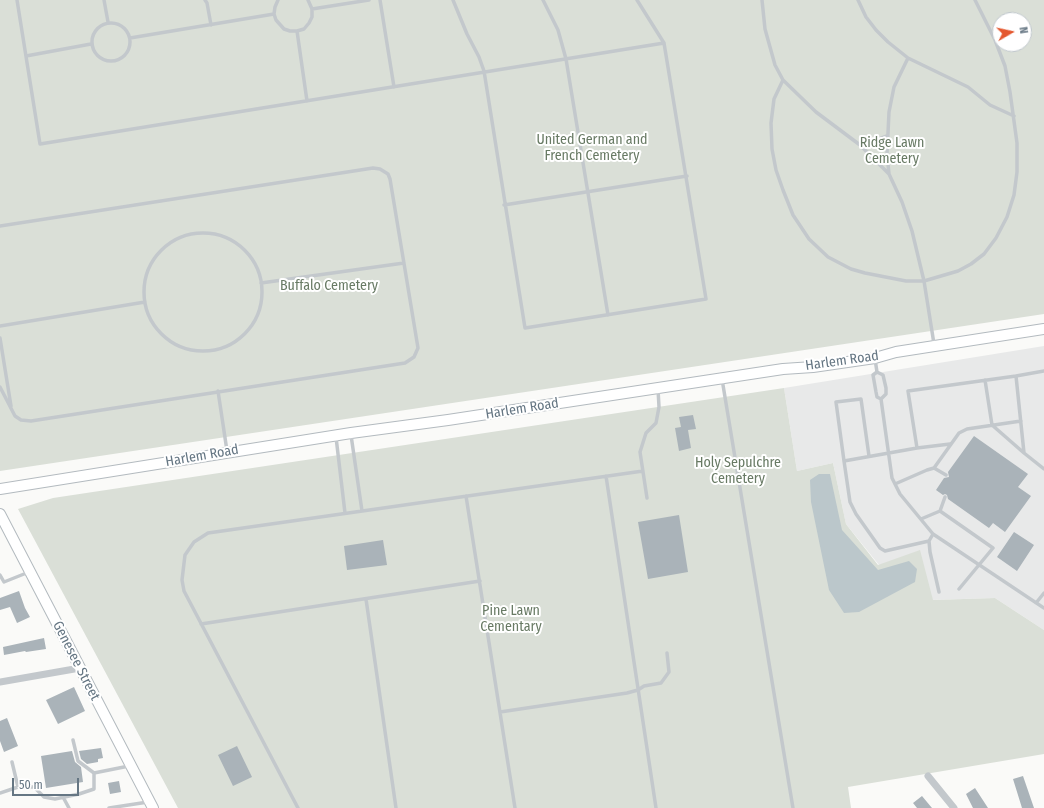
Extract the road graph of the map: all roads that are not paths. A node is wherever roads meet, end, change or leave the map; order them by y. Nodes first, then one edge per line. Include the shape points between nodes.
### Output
1 (17, 0) edge
2 (104, 0) edge
3 (205, 0) edge
4 (278, 0) edge
5 (308, 0) edge
6 (369, 0) edge
7 (380, 0) edge
8 (453, 0) edge
9 (543, 0) edge
10 (637, 0) edge
11 (762, 0) edge
12 (858, 0) edge
13 (975, 0) edge
14 (312, 9) junction
15 (274, 14) junction
16 (108, 22) junction
17 (212, 25) junction
18 (296, 31) junction
19 (130, 38) junction
20 (664, 43) junction
21 (91, 44) junction
22 (26, 56) junction
23 (566, 58) junction
24 (908, 58) junction
25 (484, 71) junction
26 (783, 80) junction
27 (394, 87) junction
28 (308, 100) junction
29 (1014, 116) junction
30 (887, 136) junction
31 (860, 145) junction
32 (889, 174) junction
33 (687, 176) junction
34 (587, 192) junction
35 (504, 205) junction
36 (0, 226) edge
37 (404, 263) junction
38 (924, 281) junction
39 (261, 283) junction
40 (144, 302) junction
41 (608, 315) junction
42 (0, 326) edge
43 (1044, 329) edge
44 (0, 338) edge
45 (935, 346) junction
46 (875, 358) junction
47 (877, 372) junction
48 (1044, 372) edge
49 (1016, 376) junction
50 (722, 378) junction
51 (985, 380) junction
52 (0, 387) edge
53 (658, 388) junction
54 (218, 391) junction
55 (881, 399) junction
56 (12, 409) junction
57 (1021, 421) junction
58 (992, 425) junction
59 (350, 433) junction
60 (335, 436) junction
61 (950, 444) junction
62 (917, 448) junction
63 (227, 452) junction
64 (889, 453) junction
65 (1024, 453) junction
66 (869, 456) junction
67 (844, 461) junction
68 (934, 468) junction
69 (1044, 469) edge
70 (643, 471) junction
71 (946, 475) dead end
72 (606, 476) junction
73 (895, 484) junction
74 (0, 489) edge
75 (466, 496) junction
76 (945, 497) dead end
77 (648, 498) dead end
78 (362, 511) junction
79 (940, 511) junction
80 (345, 513) junction
81 (0, 514) edge
82 (921, 519) junction
83 (933, 534) junction
84 (929, 541) junction
85 (980, 565) junction
86 (30, 572) junction
87 (0, 575) edge
88 (480, 582) junction
89 (959, 589) dead end
90 (940, 592) dead end
91 (1044, 593) edge
92 (366, 599) junction
93 (1036, 603) junction
94 (1044, 608) edge
95 (201, 624) junction
96 (668, 653) dead end
97 (80, 668) junction
98 (0, 682) edge
99 (638, 690) junction
100 (500, 712) junction
101 (73, 740) dead end
102 (12, 762) dead end
103 (130, 765) junction
104 (94, 773) junction
105 (928, 776) dead end
106 (18, 787) junction
107 (0, 793) edge
108 (63, 797) junction
109 (151, 805) edge
110 (69, 808) edge
111 (109, 808) edge
112 (298, 808) edge
113 (396, 808) edge
114 (515, 808) edge
115 (656, 808) edge
116 (793, 808) edge
117 (954, 808) edge

1 - 22 lane
2 - 16 lane
3 - 17 lane
4 - 15 lane
5 - 14 lane
6 - 14 lane
7 - 27 lane
8 - 25 lane
9 - 23 lane via 558,30
10 - 20 lane
11 - 26 lane via 765,29 775,66
12 - 24 lane via 876,30
13 - 29 lane via 1005,66
14 - 18 lane via 309,24 304,29
15 - 17 lane
15 - 18 lane via 284,29
16 - 19 lane via 122,26
16 - 21 lane via 97,28
17 - 19 lane
18 - 28 lane
19 - 21 lane via 128,50 114,61 101,59
20 - 23 lane
20 - 33 lane
21 - 22 lane
22 - 28 lane via 40,144
23 - 25 lane
23 - 34 lane
24 - 29 lane via 968,87 990,105
24 - 30 lane via 894,87 888,112
25 - 27 lane
25 - 35 lane
26 - 31 lane via 816,112
26 - 38 lane via 774,99 771,123 772,149 776,170 793,215 809,239 828,257 851,269 906,281
27 - 28 lane
29 - 38 lane via 1017,143 1014,195 1007,217 996,238 984,254 971,264 958,271
30 - 31 lane
30 - 32 lane
31 - 32 lane
32 - 38 lane via 912,231
33 - 34 lane
33 - 41 lane via 706,299
34 - 35 lane
34 - 41 lane
35 - 41 lane via 525,328
36 - 37 lane via 377,168 384,171 390,179
37 - 39 lane
37 - 54 lane via 418,345 410,361
38 - 45 lane
39 - 40 lane via 262,294 258,314 247,332 230,345 211,351 182,348 164,337 151,321
39 - 40 lane via 255,264 242,248 224,237 204,233 191,234 172,241 157,255 147,273
40 - 42 lane
43 - 45 main road, Harlem Road
44 - 56 lane
45 - 46 main road, Harlem Road
46 - 47 lane
46 - 50 main road, Harlem Road
47 - 55 lane via 873,375 874,383 877,396
47 - 55 lane via 883,375 886,388 886,394
48 - 49 lane
49 - 51 lane
49 - 57 lane
50 - 53 main road, Harlem Road
50 - 116 lane
51 - 58 lane
51 - 62 lane via 908,391
52 - 56 lane
53 - 59 main road, Harlem Road
53 - 70 lane via 659,407 656,423 646,433 640,452
54 - 56 lane via 31,421 21,420
54 - 63 lane
55 - 64 lane
57 - 58 lane
57 - 65 lane
58 - 61 lane via 967,429 959,433
58 - 65 lane
59 - 60 main road, Harlem Road
59 - 78 lane
60 - 63 main road, Harlem Road
60 - 80 lane
61 - 62 lane
61 - 68 lane
62 - 64 lane
63 - 74 main road, Harlem Road
64 - 66 lane
64 - 73 lane
65 - 69 lane
66 - 67 lane
66 - 67 lane via 860,399 836,402
67 - 84 lane via 850,502 880,548 885,551
68 - 71 lane
68 - 73 lane
70 - 72 lane
70 - 77 lane
72 - 75 lane
72 - 99 lane
73 - 82 lane
75 - 78 lane
75 - 88 lane
76 - 79 lane
78 - 80 lane
79 - 82 lane
79 - 85 lane via 993,548
80 - 95 lane via 208,532 194,542 185,555 182,580 184,591
81 - 86 main road, Genesee Street
82 - 83 lane
83 - 84 lane
83 - 85 lane
84 - 90 lane
85 - 89 lane
85 - 93 lane
86 - 87 lane via 4,582
86 - 97 main road, Genesee Street
88 - 92 lane
88 - 100 lane
91 - 93 lane
92 - 95 lane
92 - 113 lane
93 - 94 lane
95 - 112 lane
96 - 99 lane via 669,672 661,683 644,686
97 - 98 street
97 - 103 main road, Genesee Street
99 - 100 lane
99 - 115 lane
100 - 114 lane
101 - 104 lane via 78,761
102 - 106 lane
103 - 104 lane
103 - 109 main road, Genesee Street
104 - 108 lane via 94,789
105 - 117 street
106 - 107 lane
106 - 108 lane via 34,787 44,797
108 - 110 lane
109 - 111 lane

